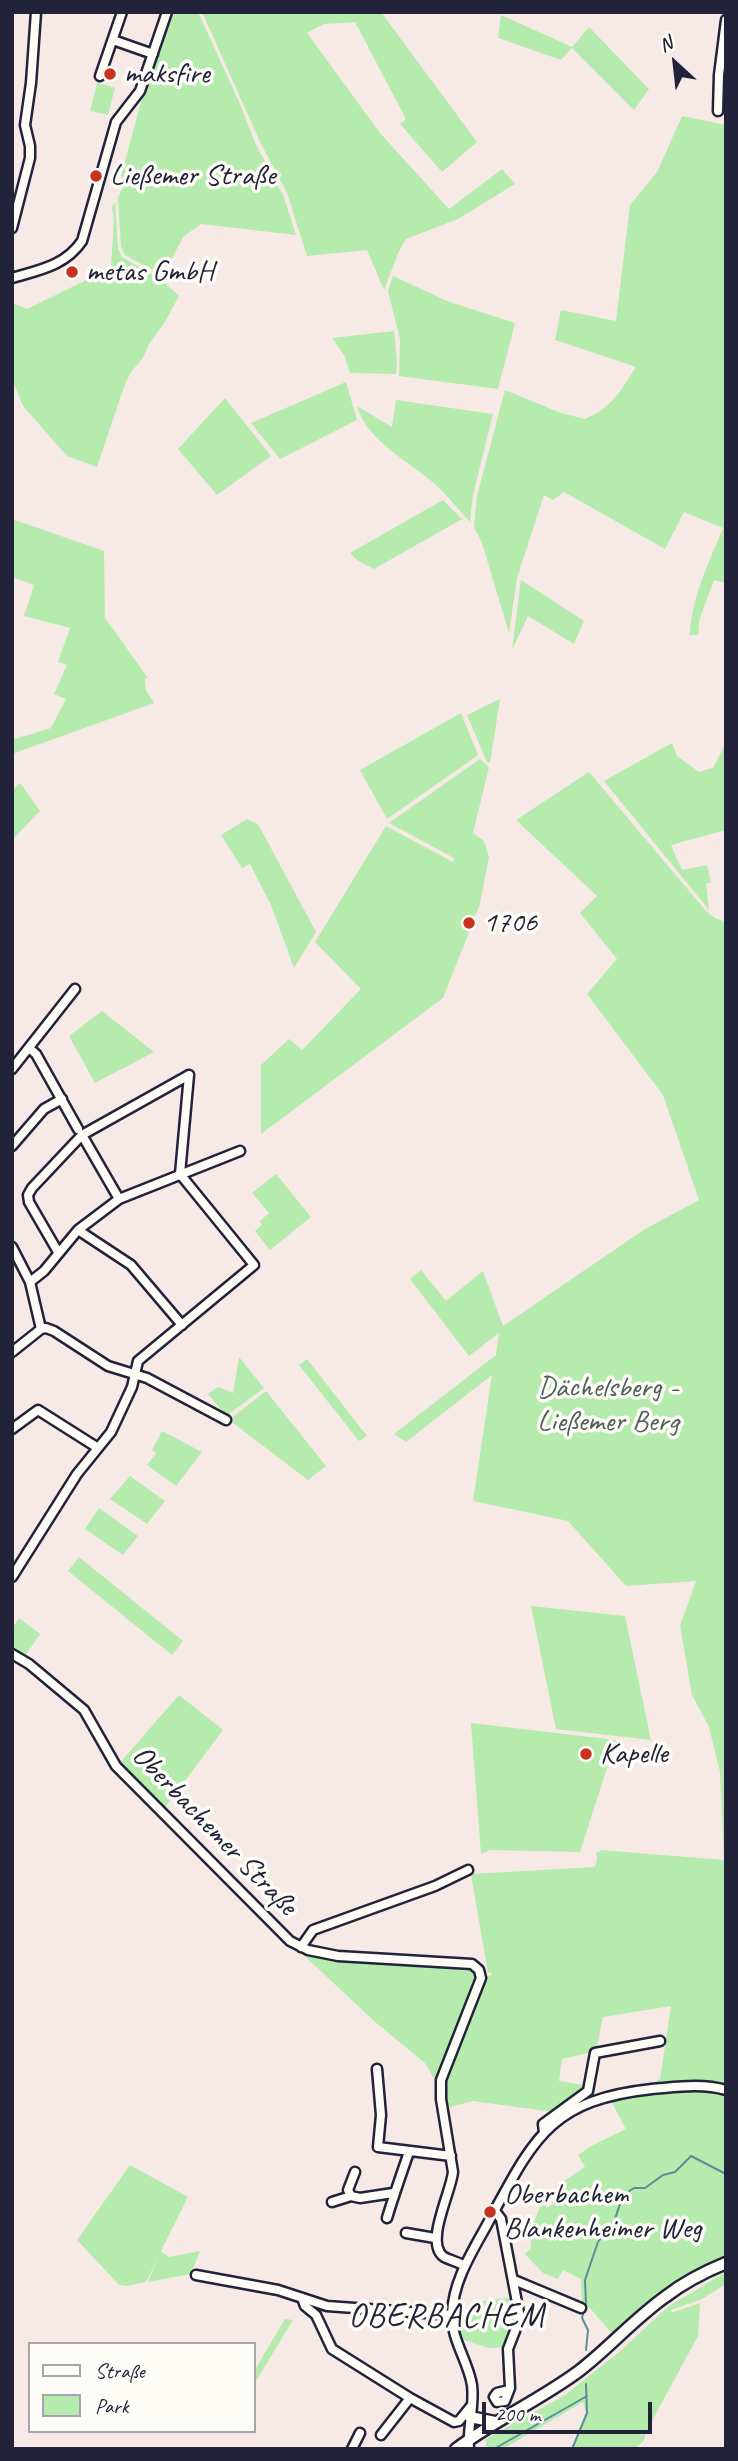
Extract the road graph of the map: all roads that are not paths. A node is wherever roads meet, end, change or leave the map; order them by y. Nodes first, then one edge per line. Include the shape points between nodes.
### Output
1 (36, 12) edge
2 (122, 12) edge
3 (167, 12) edge
4 (726, 20) edge
5 (113, 40) junction
6 (153, 54) junction
7 (100, 76) dead end
8 (718, 111) dead end
9 (12, 228) edge
10 (12, 278) edge
11 (75, 989) dead end
12 (29, 1048) junction
13 (12, 1069) edge
14 (62, 1099) junction
15 (80, 1132) junction
16 (12, 1146) edge
17 (240, 1151) dead end
18 (180, 1174) junction
19 (119, 1199) junction
20 (78, 1230) junction
21 (12, 1247) edge
22 (58, 1252) junction
23 (30, 1282) junction
24 (182, 1325) junction
25 (41, 1329) junction
26 (12, 1352) edge
27 (138, 1361) junction
28 (120, 1370) junction
29 (136, 1376) junction
30 (226, 1420) dead end
31 (12, 1429) edge
32 (98, 1448) junction
33 (12, 1577) edge
34 (12, 1654) edge
35 (468, 1870) dead end
36 (301, 1947) junction
37 (660, 2041) dead end
38 (377, 2069) dead end
39 (726, 2090) edge
40 (544, 2133) junction
41 (409, 2152) junction
42 (451, 2156) junction
43 (355, 2172) dead end
44 (393, 2193) junction
45 (351, 2196) junction
46 (332, 2202) dead end
47 (495, 2211) junction
48 (387, 2218) dead end
49 (406, 2233) dead end
50 (435, 2238) junction
51 (726, 2263) edge
52 (465, 2266) junction
53 (195, 2275) dead end
54 (514, 2280) junction
55 (302, 2298) junction
56 (582, 2308) dead end
57 (452, 2315) junction
58 (509, 2390) dead end
59 (410, 2398) junction
60 (472, 2405) junction
61 (470, 2417) junction
62 (496, 2423) junction
63 (360, 2433) dead end
64 (381, 2435) dead end
65 (468, 2444) edge
66 (352, 2449) edge
67 (456, 2449) edge

1 - 9 street via 25,125 30,158
2 - 5 street
3 - 6 street
4 - 8 street
5 - 6 street
5 - 7 street
6 - 10 street via 140,91 116,122 78,247 54,265
11 - 12 street
12 - 13 street
12 - 14 street
14 - 15 street
14 - 16 street via 44,1108
15 - 18 street via 189,1075
15 - 19 street
15 - 22 street via 28,1195
17 - 18 street
18 - 19 street
18 - 24 street via 254,1265
19 - 20 street
20 - 22 street
20 - 24 street via 131,1265
21 - 23 street
22 - 23 street
23 - 25 street
24 - 27 street
25 - 26 street
25 - 28 street via 54,1331
27 - 28 street
27 - 29 street
28 - 29 street
29 - 30 street
29 - 32 street via 111,1432
31 - 32 street via 40,1411
32 - 33 street
34 - 36 street, Oberbachemer Straße via 84,1710 116,1766 287,1939
35 - 36 street via 313,1930
36 - 42 street via 338,1956 472,1964 479,1970 481,1978 442,2080
37 - 40 street via 596,2053 588,2091 543,2124
38 - 41 street via 378,2147
39 - 40 street via 694,2086 615,2094 569,2113
40 - 47 street via 523,2159
41 - 42 street
41 - 44 street
42 - 50 street via 452,2182
43 - 45 street via 348,2190
44 - 45 street
44 - 48 street
45 - 46 street
47 - 52 street
47 - 54 street via 501,2219
49 - 50 street
50 - 52 street via 445,2257
51 - 62 main road via 664,2297 582,2369
52 - 57 street
53 - 55 street
54 - 56 street
54 - 58 street via 520,2318 508,2349
55 - 57 street via 345,2309
55 - 59 street via 332,2349
57 - 60 street via 472,2386
59 - 60 street via 457,2423
59 - 64 street
60 - 61 street
61 - 62 main road
61 - 65 street
62 - 65 main road
63 - 66 street
65 - 67 main road

